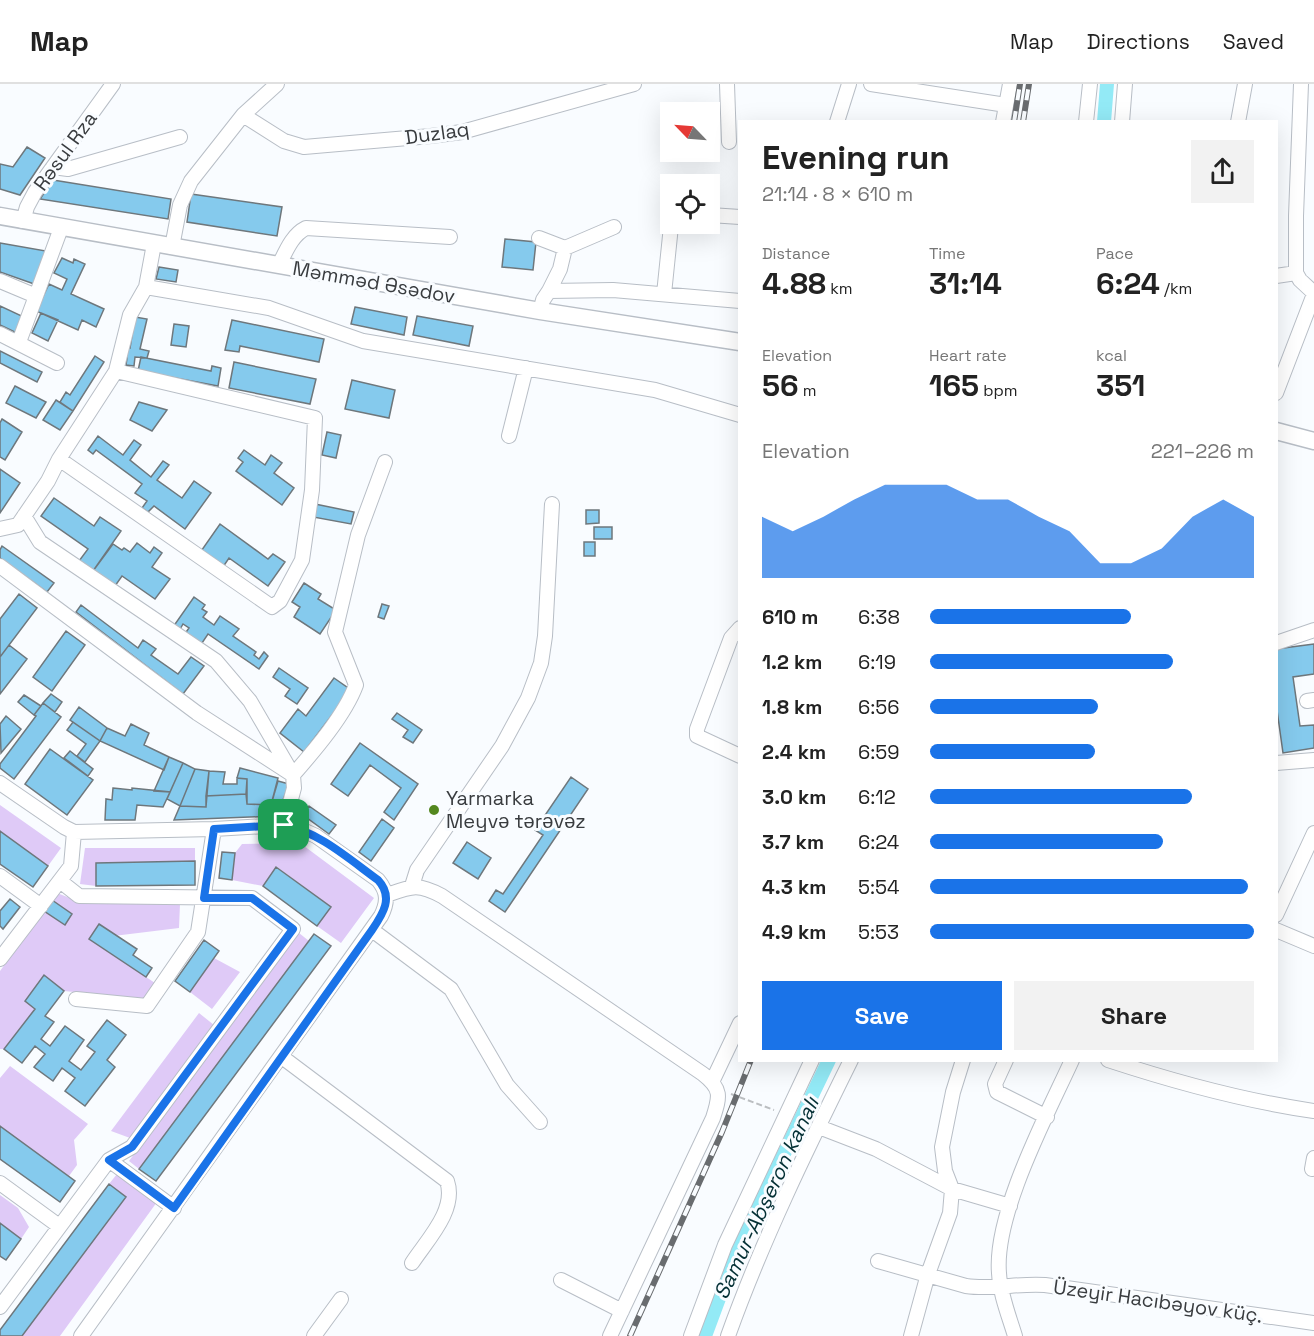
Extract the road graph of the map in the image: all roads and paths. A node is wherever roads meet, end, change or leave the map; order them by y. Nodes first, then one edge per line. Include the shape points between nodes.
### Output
1 (113, 84) edge
2 (277, 84) edge
3 (634, 84) edge
4 (727, 84) edge
5 (849, 84) edge
6 (871, 84) edge
7 (1010, 84) edge
8 (1090, 84) edge
9 (1125, 84) edge
10 (1245, 84) edge
11 (1301, 84) edge
12 (602, 88) edge
13 (1006, 105) junction
14 (243, 115) junction
15 (838, 120) edge
16 (1003, 120) edge
17 (1086, 120) edge
18 (1122, 120) edge
19 (1238, 120) edge
20 (180, 137) dead end
21 (729, 142) dead end
22 (53, 167) junction
23 (720, 216) edge
24 (738, 217) edge
25 (8, 218) edge
26 (614, 227) dead end
27 (61, 228) junction
28 (670, 234) edge
29 (450, 237) dead end
30 (538, 238) dead end
31 (154, 244) junction
32 (172, 248) junction
33 (565, 248) junction
34 (279, 265) junction
35 (1296, 273) junction
36 (1278, 276) edge
37 (0, 281) edge
38 (146, 287) junction
39 (549, 291) junction
40 (664, 294) junction
41 (1314, 294) edge
42 (36, 296) junction
43 (738, 301) edge
44 (540, 311) junction
45 (0, 334) edge
46 (19, 342) junction
47 (738, 342) edge
48 (57, 363) dead end
49 (526, 368) junction
50 (116, 371) junction
51 (1278, 388) edge
52 (738, 413) edge
53 (1278, 432) edge
54 (509, 436) dead end
55 (1314, 441) edge
56 (59, 459) junction
57 (385, 462) dead end
58 (552, 504) dead end
59 (24, 516) junction
60 (0, 530) edge
61 (0, 566) edge
62 (738, 630) edge
63 (1314, 630) edge
64 (1278, 642) edge
65 (738, 755) edge
66 (1314, 760) edge
67 (1278, 763) edge
68 (293, 775) junction
69 (0, 783) edge
70 (284, 825) junction
71 (214, 829) junction
72 (74, 832) junction
73 (1314, 833) edge
74 (0, 876) edge
75 (60, 881) junction
76 (412, 886) junction
77 (387, 895) junction
78 (204, 898) junction
79 (41, 906) junction
80 (1278, 911) edge
81 (372, 930) junction
82 (1278, 931) edge
83 (1314, 946) edge
84 (0, 958) edge
85 (76, 999) dead end
86 (738, 1028) edge
87 (282, 1057) junction
88 (811, 1062) edge
89 (850, 1062) edge
90 (962, 1062) edge
91 (1005, 1062) edge
92 (1071, 1062) edge
93 (1115, 1062) edge
94 (715, 1086) junction
95 (1314, 1111) edge
96 (785, 1114) junction
97 (1047, 1117) junction
98 (540, 1122) dead end
99 (819, 1126) junction
100 (109, 1160) junction
101 (0, 1183) edge
102 (952, 1189) junction
103 (1010, 1206) junction
104 (174, 1208) junction
105 (59, 1226) junction
106 (878, 1261) dead end
107 (412, 1263) dead end
108 (928, 1274) junction
109 (561, 1280) dead end
110 (1001, 1287) junction
111 (340, 1299) dead end
112 (0, 1307) edge
113 (622, 1311) junction
114 (1314, 1323) edge
115 (81, 1336) edge
116 (314, 1336) edge
117 (610, 1336) edge
118 (691, 1336) edge
119 (728, 1336) edge
120 (911, 1336) edge
121 (1015, 1336) edge

1 - 22 street, Rəsul Rza
2 - 14 street
3 - 12 street, Duzlaq
4 - 21 street
5 - 15 street
6 - 13 street
7 - 13 street
8 - 17 street
9 - 18 street
10 - 19 street
11 - 35 street
12 - 14 street, Duzlaq via 462,132 304,147 284,141
13 - 16 street
14 - 32 street via 185,191
20 - 22 street via 68,169
22 - 25 street, Rəsul Rza via 27,207
23 - 24 street
25 - 27 main road, Məmməd Əsədov
26 - 33 street
27 - 31 main road, Məmməd Əsədov
27 - 42 street
28 - 40 street
29 - 34 street via 306,228 290,243
30 - 33 street
31 - 32 main road, Məmməd Əsədov
31 - 38 street
32 - 34 main road, Məmməd Əsədov
33 - 39 street
34 - 44 main road, Məmməd Əsədov
35 - 36 street
35 - 41 street
37 - 42 street
38 - 49 street via 269,308 363,341
38 - 50 street via 130,315
39 - 40 street
39 - 44 street
40 - 43 street
41 - 51 street
42 - 46 street
44 - 47 main road, Məmməd Əsədov
45 - 46 street
46 - 48 street
49 - 52 street via 656,390
49 - 54 street
50 - 56 street
50 - 56 street via 315,418 312,490 302,560 280,602 272,607
53 - 55 main road
56 - 59 street
57 - 68 street via 358,536 335,632 357,685
58 - 76 street via 541,663 528,698 502,746 417,870
59 - 60 street via 18,525
59 - 68 street via 40,542 216,661 250,701
61 - 68 street via 197,714
62 - 65 street via 731,638 697,736
63 - 64 street
66 - 67 street
68 - 70 street via 294,788
69 - 72 street
70 - 71 street
70 - 77 street via 316,836 378,880
71 - 72 street
71 - 78 street
72 - 75 street via 73,858
73 - 80 street
74 - 79 street
75 - 78 street via 79,896
75 - 79 street
76 - 77 street
76 - 94 street via 429,888 442,896
77 - 81 street via 384,912
78 - 85 street via 198,932 147,1006
78 - 100 street via 252,898 293,929 132,1147
79 - 84 street
81 - 87 street
81 - 98 street via 451,988 507,1085
82 - 83 street
86 - 94 street
87 - 104 street
87 - 107 street via 447,1181 451,1192 440,1222
88 - 96 street
89 - 99 street
90 - 102 street via 942,1147
91 - 97 street via 995,1084 997,1092
92 - 97 street
93 - 95 street via 1218,1092
94 - 96 path
94 - 113 street via 718,1102 713,1118
96 - 118 street via 725,1245
97 - 103 street
99 - 102 street via 876,1149
99 - 119 street via 762,1245
100 - 104 street
100 - 105 street
101 - 105 street
102 - 103 street
102 - 108 street via 950,1213
103 - 110 street via 1000,1246
104 - 115 street
105 - 112 street
106 - 108 street, Üzeyir Hacıbəyov küç.
108 - 110 street, Üzeyir Hacıbəyov küç. via 966,1286
108 - 120 street
109 - 113 street
110 - 114 street, Üzeyir Hacıbəyov küç. via 1045,1285
110 - 121 street
111 - 116 street
113 - 117 street

